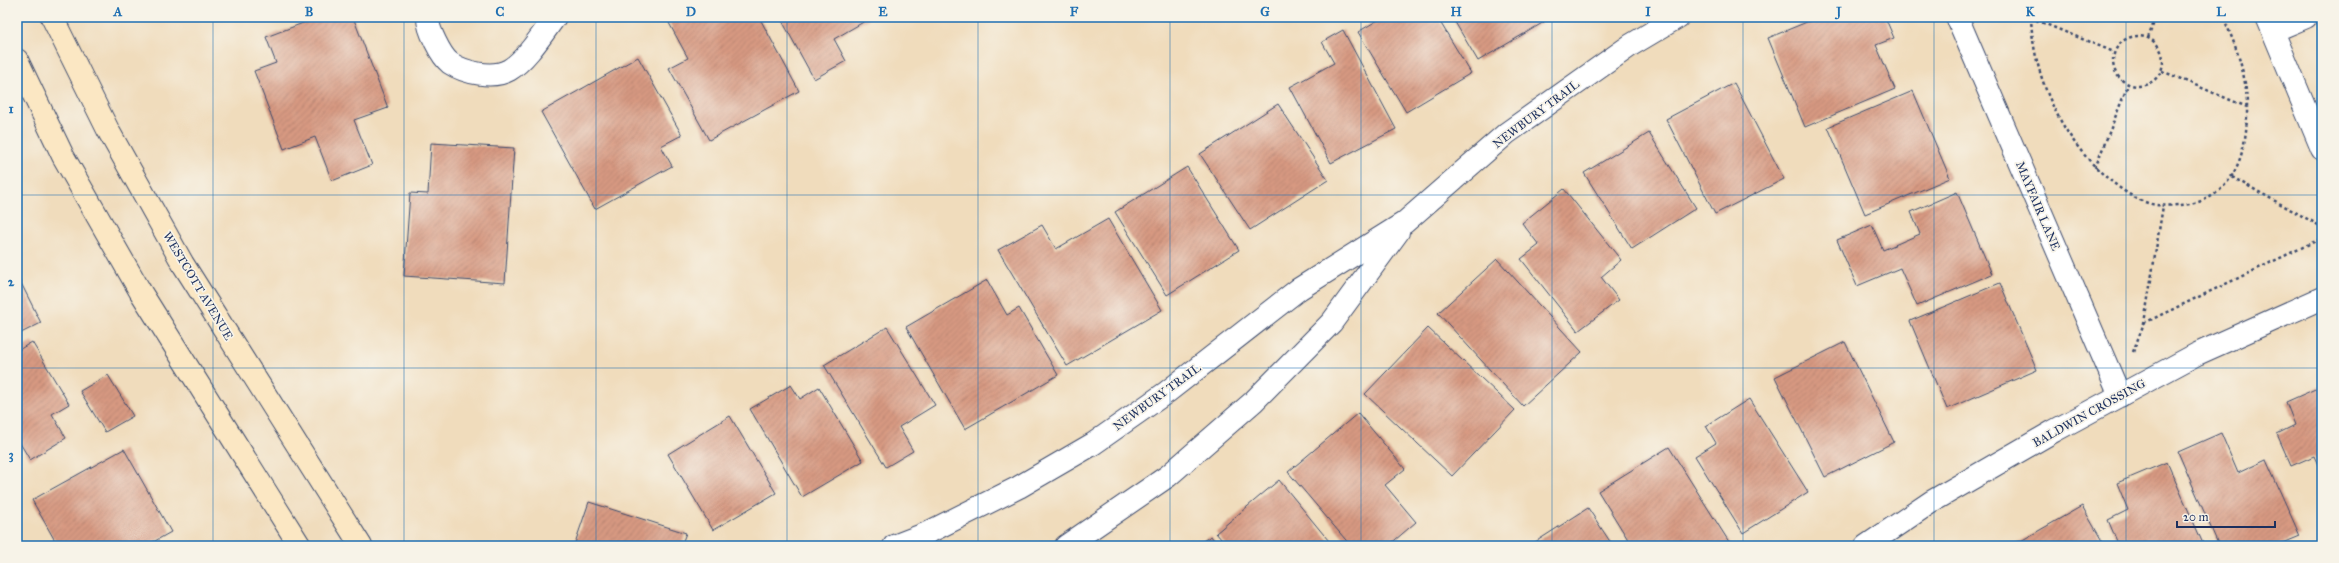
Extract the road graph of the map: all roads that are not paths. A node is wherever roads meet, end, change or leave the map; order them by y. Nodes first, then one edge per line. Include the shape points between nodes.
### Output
1 (52, 17) edge
2 (428, 17) edge
3 (555, 17) edge
4 (1678, 17) edge
5 (1956, 17) edge
6 (2306, 17) edge
7 (2270, 24) edge
8 (17, 60) edge
9 (2322, 149) edge
10 (1404, 223) junction
11 (2322, 298) edge
12 (2119, 394) junction
13 (300, 546) edge
14 (361, 546) edge
15 (894, 546) edge
16 (1066, 546) edge
17 (1866, 546) edge

1 - 14 street, WESTCOTT AVENUE via 108,130 184,264
2 - 3 street via 433,40 449,62 479,75 508,70 528,52
4 - 10 street, NEWBURY TRAIL via 1631,45 1507,133
5 - 12 street, MAYFAIR LANE
6 - 7 street
7 - 9 street
8 - 13 street via 63,156 140,292
10 - 15 street, NEWBURY TRAIL via 1299,289 1167,392 1094,444 1019,487 925,534
10 - 16 street, NEWBURY TRAIL via 1332,322 1253,402 1168,476
11 - 12 street, BALDWIN CROSSING via 2197,354
12 - 17 street, BALDWIN CROSSING via 1930,502

